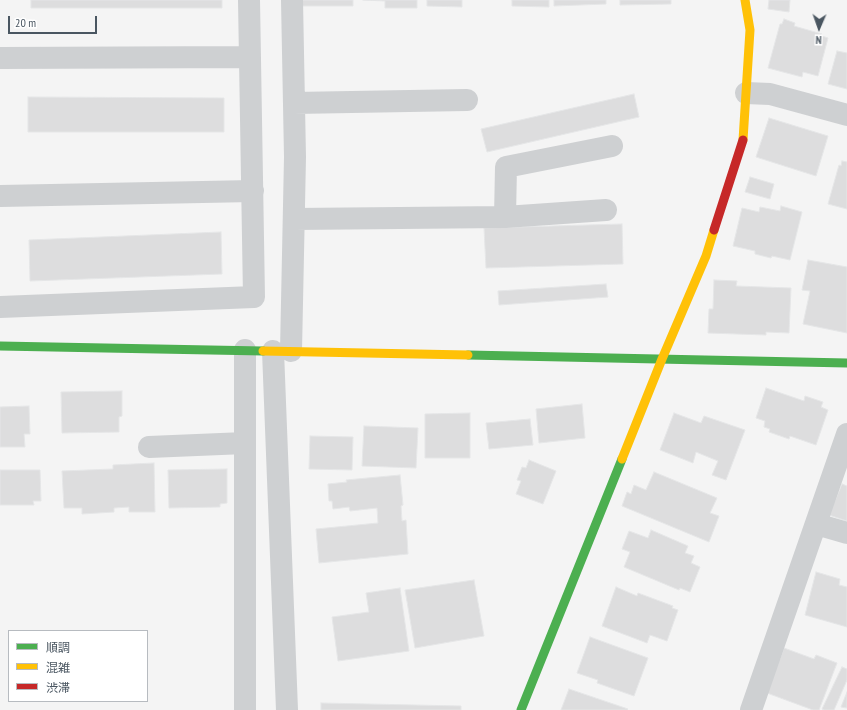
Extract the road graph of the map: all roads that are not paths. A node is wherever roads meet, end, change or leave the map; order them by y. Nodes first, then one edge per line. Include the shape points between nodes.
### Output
1 (249, 0) edge
2 (292, 0) edge
3 (745, 0) edge
4 (0, 58) edge
5 (250, 58) junction
6 (746, 93) junction
7 (467, 100) dead end
8 (294, 103) junction
9 (847, 115) edge
10 (612, 146) dead end
11 (253, 191) junction
12 (0, 196) edge
13 (606, 210) dead end
14 (505, 217) junction
15 (294, 219) junction
16 (0, 307) edge
17 (0, 346) edge
18 (245, 350) junction
19 (282, 351) junction
20 (662, 359) junction
21 (847, 363) edge
22 (847, 434) edge
23 (245, 443) junction
24 (149, 447) dead end
25 (816, 524) junction
26 (847, 534) edge
27 (245, 710) edge
28 (287, 710) edge
29 (522, 710) edge
30 (751, 710) edge

1 - 5 street
2 - 8 street
3 - 6 street via 750,30
4 - 5 street
5 - 11 street
6 - 9 street via 770,94
6 - 20 street via 743,140 706,256
7 - 8 street
8 - 15 street
10 - 14 street via 506,167
11 - 12 street
11 - 16 street via 254,297
13 - 14 street
14 - 15 street
15 - 19 street
17 - 18 street
18 - 19 street
18 - 23 street
19 - 20 street
19 - 28 street
20 - 21 street
20 - 29 street
22 - 25 street
23 - 24 street
23 - 27 street
25 - 26 street
25 - 30 street

